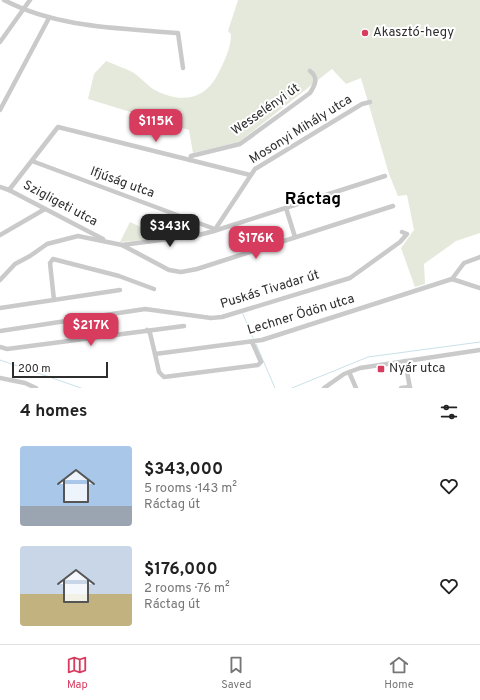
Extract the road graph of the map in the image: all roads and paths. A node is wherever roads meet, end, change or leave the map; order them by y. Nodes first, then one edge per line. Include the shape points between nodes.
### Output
1 (4, 0) edge
2 (30, 0) edge
3 (23, 10) junction
4 (49, 18) junction
5 (0, 42) edge
6 (183, 68) dead end
7 (310, 71) dead end
8 (370, 102) dead end
9 (0, 110) edge
10 (190, 160) junction
11 (32, 161) junction
12 (250, 175) junction
13 (385, 176) dead end
14 (0, 187) edge
15 (9, 190) junction
16 (393, 206) dead end
17 (286, 208) junction
18 (45, 209) junction
19 (214, 231) junction
20 (402, 232) dead end
21 (0, 235) edge
22 (295, 237) junction
23 (110, 242) junction
24 (122, 245) junction
25 (480, 257) edge
26 (452, 279) junction
27 (0, 280) edge
28 (480, 288) edge
29 (154, 289) dead end
30 (120, 290) dead end
31 (54, 300) junction
32 (0, 308) edge
33 (184, 326) dead end
34 (147, 330) junction
35 (0, 331) edge
36 (252, 342) junction
37 (0, 347) edge
38 (480, 350) edge
39 (155, 354) junction
40 (405, 361) junction
41 (349, 372) junction
42 (0, 378) edge
43 (410, 387) edge
44 (36, 388) edge
45 (324, 388) edge
46 (356, 388) edge
47 (401, 388) edge

1 - 3 street
2 - 3 street
3 - 4 street
3 - 5 street
4 - 6 street via 97,26 178,33
4 - 9 street
7 - 10 street, Wesselényi út via 316,78 316,84 310,93 240,144 191,156
8 - 12 street, Mosonyi Mihály utca via 362,104 260,165
10 - 11 street, Mosonyi Mihály utca via 58,127
10 - 12 street, Mosonyi Mihály utca
11 - 15 street
11 - 19 street, Ifjúság utca via 212,228
12 - 19 street
13 - 17 street
14 - 15 street, Szigligeti utca
15 - 18 street, Szigligeti utca
16 - 22 street
17 - 19 street
17 - 22 street
18 - 21 street
18 - 23 street, Szigligeti utca
19 - 24 street
20 - 35 street, Puskás Tivadar út via 406,234 400,242 350,278 229,315 211,318 145,309
22 - 24 street via 197,270 181,272 162,267
23 - 24 street
23 - 27 street via 78,236 47,244 15,264
25 - 26 street via 464,263
26 - 28 street
26 - 36 street, Lechner Ödön utca
29 - 31 street via 119,276 53,259 50,263
30 - 31 street
31 - 32 street
33 - 34 street
34 - 37 street via 7,349
34 - 39 street
36 - 39 street, Lechner Ödön utca
36 - 39 street via 261,362 258,365 164,377 158,372
38 - 40 street
40 - 41 street
40 - 43 street
41 - 45 street
41 - 46 street
42 - 44 street
43 - 47 street

